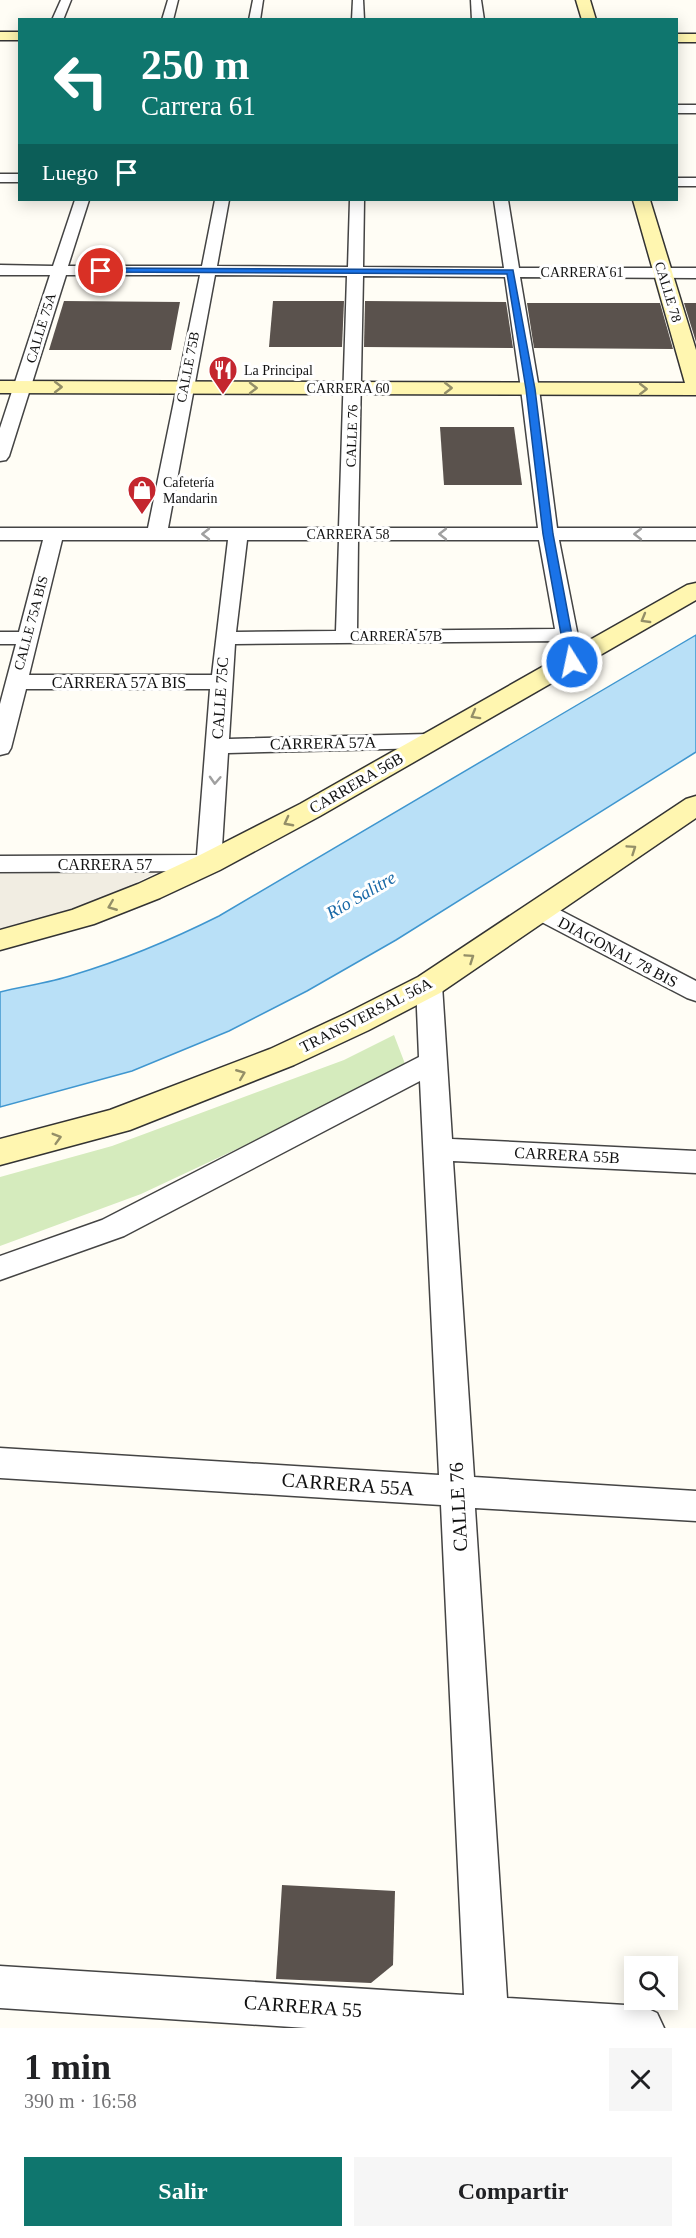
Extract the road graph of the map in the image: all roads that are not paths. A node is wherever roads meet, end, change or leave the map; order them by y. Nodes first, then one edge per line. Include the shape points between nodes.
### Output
1 (66, 0) edge
2 (173, 0) edge
3 (258, 0) edge
4 (358, 0) edge
5 (476, 0) edge
6 (583, 0) edge
7 (58, 18) edge
8 (168, 18) edge
9 (254, 18) edge
10 (358, 18) edge
11 (478, 18) edge
12 (588, 18) edge
13 (0, 36) edge
14 (18, 36) edge
15 (678, 38) edge
16 (696, 38) edge
17 (678, 108) edge
18 (696, 109) edge
19 (0, 178) edge
20 (18, 178) edge
21 (678, 182) edge
22 (696, 182) edge
23 (82, 201) edge
24 (222, 201) edge
25 (357, 201) edge
26 (501, 201) edge
27 (641, 201) edge
28 (0, 270) edge
29 (59, 270) junction
30 (208, 271) junction
31 (355, 271) junction
32 (511, 272) junction
33 (662, 272) junction
34 (696, 273) edge
35 (696, 384) edge
36 (0, 387) edge
37 (23, 387) junction
38 (184, 387) junction
39 (354, 388) junction
40 (530, 389) junction
41 (696, 389) edge
42 (0, 456) edge
43 (0, 534) edge
44 (54, 534) junction
45 (157, 534) junction
46 (238, 534) junction
47 (348, 534) junction
48 (548, 534) junction
49 (696, 534) edge
50 (696, 590) edge
51 (346, 637) junction
52 (0, 638) edge
53 (27, 638) junction
54 (225, 638) junction
55 (569, 648) junction
56 (16, 682) junction
57 (222, 682) junction
58 (429, 741) junction
59 (0, 745) edge
60 (217, 746) junction
61 (696, 805) edge
62 (209, 863) junction
63 (0, 864) edge
64 (541, 911) junction
65 (0, 940) edge
66 (429, 985) junction
67 (696, 992) edge
68 (433, 1062) junction
69 (438, 1149) junction
70 (0, 1152) edge
71 (696, 1161) edge
72 (0, 1268) edge
73 (0, 1463) edge
74 (457, 1491) junction
75 (696, 1506) edge
76 (0, 1987) edge
77 (487, 2023) edge
78 (642, 2028) edge

1 - 7 street
2 - 8 street
3 - 9 street
4 - 10 street
5 - 11 street
6 - 12 street
13 - 14 street
15 - 16 street
17 - 18 street
19 - 20 street
21 - 22 street
23 - 29 street, CALLE 75A
24 - 30 street, CALLE 75B
25 - 31 street, CALLE 76
26 - 32 street
27 - 33 street, CALLE 78
28 - 29 street, CARRERA 61
29 - 30 street, CARRERA 61
29 - 37 street, CALLE 75A
30 - 31 street, CARRERA 61
30 - 38 street, CALLE 75B
31 - 32 street, CARRERA 61
31 - 39 street, CALLE 76
32 - 33 street, CARRERA 61
32 - 40 street
33 - 34 street, CARRERA 61
33 - 35 street, CALLE 78
36 - 37 street, CARRERA 60
37 -> 38 street, CARRERA 60
37 - 42 street, CALLE 75A
38 -> 39 street, CARRERA 60
38 - 45 street, CALLE 75B
39 -> 40 street, CARRERA 60
39 - 47 street, CALLE 76
40 -> 41 street, CARRERA 60
40 - 48 street
43 - 44 street, CARRERA 58
44 - 45 street, CARRERA 58
44 - 53 street, CALLE 75A BIS
46 -> 45 street, CARRERA 58
46 - 47 street, CARRERA 58
46 - 54 street, CALLE 75C
48 -> 47 street, CARRERA 58
47 - 51 street, CALLE 76
49 -> 48 street, CARRERA 58
48 - 55 street
50 -> 55 street, CARRERA 56B
51 - 54 street, CARRERA 57B
51 - 55 street, CARRERA 57B
52 - 53 street
53 - 56 street, CALLE 75A BIS
54 - 57 street, CALLE 75C
55 -> 58 street, CARRERA 56B
56 - 57 street, CARRERA 57A BIS
56 - 59 street, CALLE 75A BIS
57 - 60 street, CALLE 75C
58 - 60 street, CARRERA 57A
58 -> 62 street, CARRERA 56B
60 -> 62 street, CALLE 75C
64 -> 61 street, TRANSVERSAL 56A
62 - 63 street, CARRERA 57
62 -> 65 street, CARRERA 56B via 83,917
66 -> 64 street, TRANSVERSAL 56A
64 - 67 street, DIAGONAL 78 BIS
66 - 68 street, CALLE 76
70 -> 66 street, TRANSVERSAL 56A via 118,1121 282,1058
68 - 69 street, CALLE 76
68 - 72 street via 113,1228
69 - 71 street, CARRERA 55B
69 - 74 street, CALLE 76
73 - 74 street, CARRERA 55A
74 - 75 street, CARRERA 55A
74 - 77 street, CALLE 76
76 - 77 street, CARRERA 55
77 - 78 street, CARRERA 55

